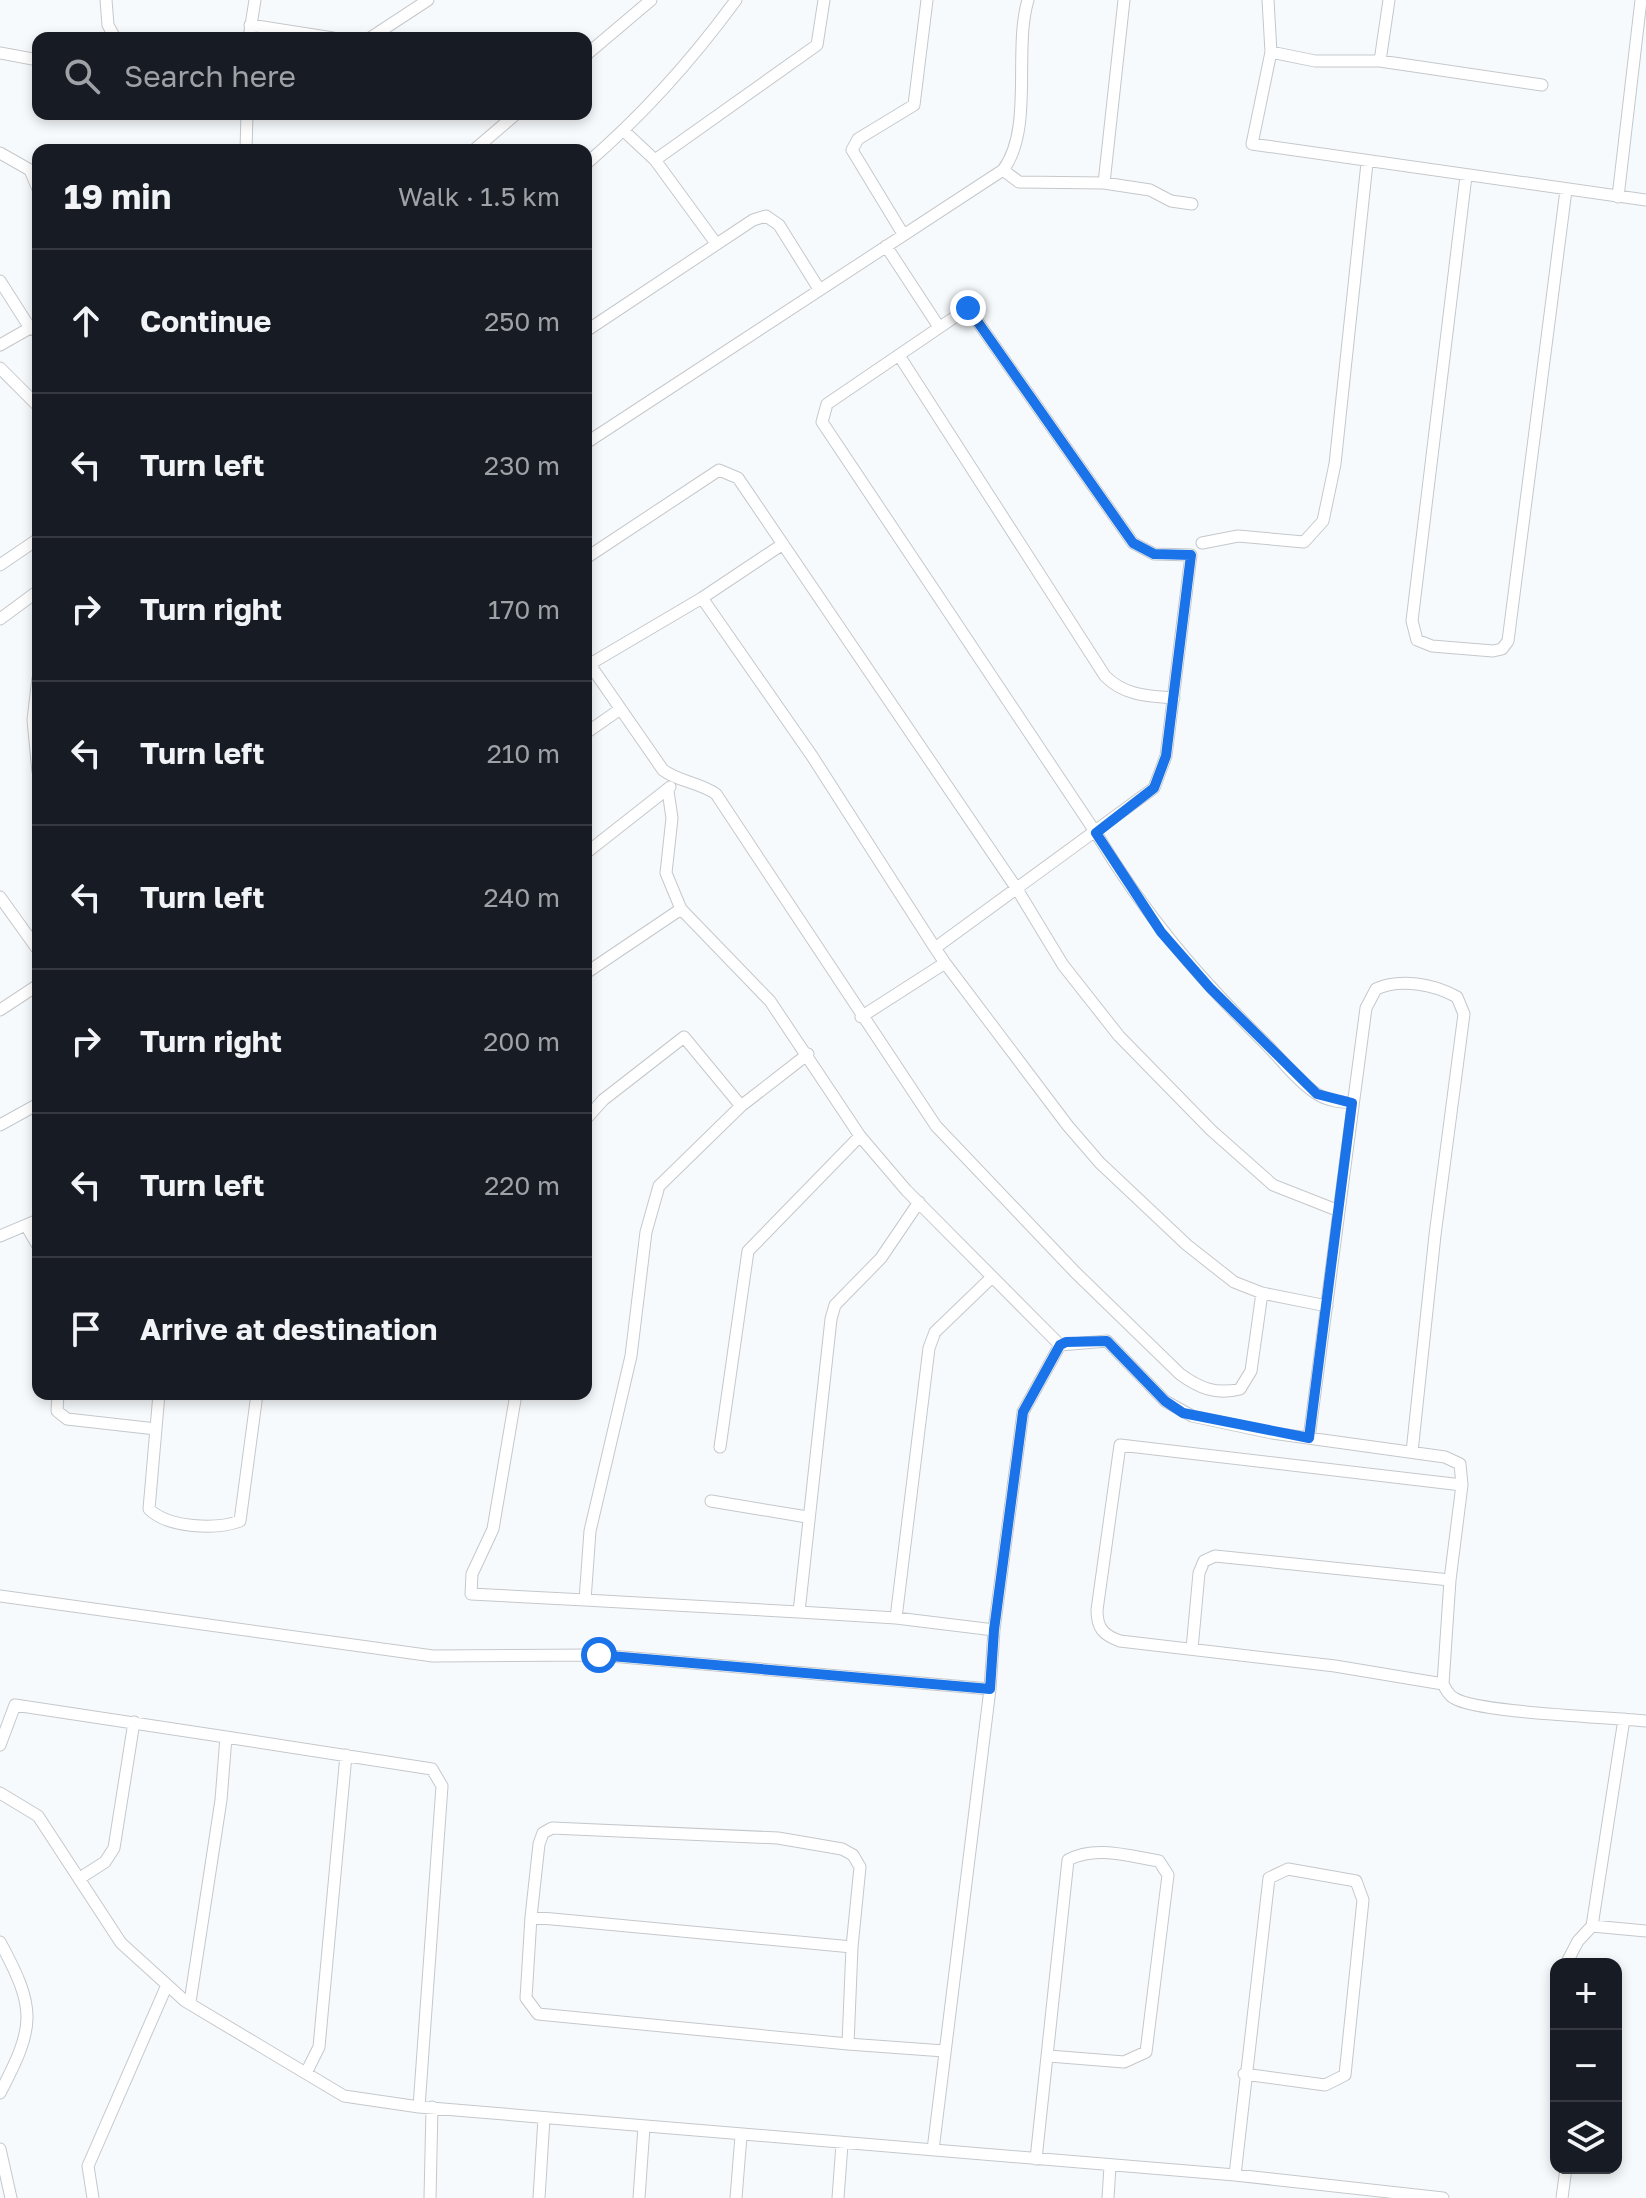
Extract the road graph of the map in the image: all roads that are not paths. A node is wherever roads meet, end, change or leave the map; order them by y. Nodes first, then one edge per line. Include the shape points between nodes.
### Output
1 (106, 0) edge
2 (255, 0) edge
3 (428, 0) edge
4 (651, 0) edge
5 (736, 0) edge
6 (824, 0) edge
7 (927, 0) edge
8 (1028, 0) edge
9 (1124, 0) edge
10 (1266, 0) edge
11 (1389, 0) edge
12 (1641, 0) edge
13 (250, 25) junction
14 (112, 32) edge
15 (249, 32) edge
16 (295, 32) edge
17 (379, 32) edge
18 (592, 50) edge
19 (1271, 52) junction
20 (0, 53) edge
21 (32, 59) edge
22 (1380, 61) junction
23 (1542, 85) dead end
24 (247, 120) edge
25 (509, 120) edge
26 (624, 131) junction
27 (245, 144) edge
28 (481, 144) edge
29 (0, 153) edge
30 (592, 159) edge
31 (655, 160) junction
32 (1367, 163) junction
33 (1003, 170) junction
34 (32, 175) edge
35 (1466, 176) junction
36 (1104, 183) junction
37 (1566, 190) junction
38 (1618, 197) junction
39 (1646, 200) edge
40 (1192, 204) dead end
41 (903, 234) junction
42 (715, 242) junction
43 (886, 246) junction
44 (0, 281) edge
45 (819, 289) junction
46 (32, 327) edge
47 (592, 327) edge
48 (939, 327) junction
49 (32, 331) edge
50 (0, 345) edge
51 (900, 357) junction
52 (0, 368) edge
53 (32, 400) edge
54 (592, 439) edge
55 (32, 543) edge
56 (1202, 543) dead end
57 (783, 544) junction
58 (592, 554) edge
59 (0, 565) edge
60 (32, 595) edge
61 (702, 598) junction
62 (0, 619) edge
63 (592, 660) edge
64 (592, 668) edge
65 (1174, 698) junction
66 (619, 710) junction
67 (592, 729) edge
68 (674, 778) junction
69 (668, 791) junction
70 (1096, 833) junction
71 (592, 848) edge
72 (1017, 889) junction
73 (0, 897) edge
74 (681, 909) junction
75 (32, 942) edge
76 (935, 948) junction
77 (945, 963) junction
78 (592, 969) edge
79 (32, 989) edge
80 (0, 1010) edge
81 (861, 1017) junction
82 (808, 1054) junction
83 (1352, 1103) junction
84 (741, 1106) junction
85 (32, 1107) edge
86 (592, 1112) edge
87 (0, 1125) edge
88 (860, 1136) junction
89 (919, 1202) junction
90 (1339, 1211) junction
91 (32, 1224) edge
92 (27, 1227) junction
93 (0, 1236) edge
94 (32, 1236) edge
95 (990, 1279) junction
96 (1262, 1293) junction
97 (1327, 1306) junction
98 (1060, 1345) junction
99 (58, 1400) edge
100 (158, 1400) edge
101 (256, 1400) edge
102 (515, 1400) edge
103 (156, 1429) junction
104 (1309, 1438) junction
105 (720, 1447) dead end
106 (1412, 1452) junction
107 (1462, 1485) junction
108 (711, 1501) dead end
109 (807, 1517) junction
110 (1450, 1580) junction
111 (0, 1596) edge
112 (585, 1600) junction
113 (799, 1612) junction
114 (896, 1618) junction
115 (994, 1630) junction
116 (1192, 1649) junction
117 (1443, 1684) junction
118 (990, 1689) junction
119 (1624, 1719) junction
120 (1646, 1721) edge
121 (134, 1722) junction
122 (226, 1737) junction
123 (0, 1745) edge
124 (346, 1755) junction
125 (0, 1793) edge
126 (80, 1878) junction
127 (531, 1917) junction
128 (1592, 1926) junction
129 (1646, 1931) edge
130 (1, 1945) edge
131 (852, 1947) junction
132 (1569, 1958) edge
133 (167, 1985) junction
134 (190, 2002) junction
135 (848, 2044) junction
136 (944, 2051) junction
137 (1049, 2056) junction
138 (307, 2071) junction
139 (1244, 2074) junction
140 (0, 2093) edge
141 (425, 2107) junction
142 (544, 2118) junction
143 (644, 2127) junction
144 (741, 2136) junction
145 (842, 2144) junction
146 (0, 2149) edge
147 (933, 2150) junction
148 (1036, 2159) junction
149 (1110, 2166) junction
150 (1565, 2174) edge
151 (1235, 2175) junction
152 (1358, 2192) edge
153 (11, 2198) edge
154 (93, 2198) edge
155 (430, 2198) edge
156 (539, 2198) edge
157 (639, 2198) edge
158 (736, 2198) edge
159 (838, 2198) edge
160 (1108, 2198) edge
161 (1443, 2198) edge
162 (1562, 2198) edge

1 - 14 street
2 - 13 street
3 - 17 street
4 - 18 street
5 - 26 street via 702,47
6 - 31 street via 817,45
7 - 41 street via 914,105 858,139 852,150
8 - 33 street via 1016,148
9 - 36 street
10 - 19 street
11 - 22 street
12 - 38 street
13 - 15 street
13 - 16 street
19 - 22 street via 1315,61
19 - 32 street via 1252,144
20 - 21 street
22 - 23 street
24 - 27 street
25 - 28 street
26 - 30 street
26 - 31 street
29 - 34 street
31 - 42 street
32 - 35 street
32 - 56 street via 1335,464 1323,521 1304,542 1238,536
33 - 36 street via 1019,182
33 - 41 street
35 - 37 street
35 - 37 street via 1412,621 1417,640 1432,646 1493,651 1508,641
36 - 40 street
37 - 38 street
38 - 39 street
41 - 43 street
42 - 45 street via 753,220 772,218
42 - 47 street
43 - 45 street
43 - 48 street
44 - 46 street
45 - 54 street
48 - 51 street
48 - 65 street via 968,308 1133,543 1154,554 1191,555
49 - 50 street
51 - 65 street via 1105,676 1137,695
51 - 70 street via 827,404 822,422
52 - 53 street
55 - 59 street
57 - 58 street via 738,478 719,470
57 - 61 street
57 - 72 street
60 - 62 street
61 - 63 street
61 - 76 street via 812,756
64 - 66 street
65 - 70 street via 1166,756 1154,788
66 - 67 street
66 - 68 street
68 - 69 street
68 - 81 street via 695,781 716,794
69 - 71 street
69 - 74 street via 672,818 666,873
70 - 72 street
70 - 83 street via 1161,932 1210,988 1317,1094
72 - 76 street
72 - 90 street via 1063,965 1119,1036 1211,1130 1273,1185
73 - 75 street
74 - 78 street
74 - 82 street via 770,1001
76 - 77 street
77 - 81 street
77 - 96 street via 1100,1163 1225,1277
79 - 80 street
81 - 96 street via 936,1126 1075,1272 1196,1385 1226,1392 1248,1381
82 - 84 street
82 - 88 street
83 - 90 street
83 - 106 street via 1366,1008 1376,989 1415,985 1457,997 1464,1014
84 - 86 street via 684,1037
84 - 112 street via 659,1186 646,1232 631,1356 590,1531
85 - 87 street
88 - 89 street
88 - 105 street via 748,1251
89 - 95 street
89 - 109 street via 881,1258 835,1305
90 - 97 street
91 - 92 street
92 - 93 street
92 - 94 street
95 - 98 street
95 - 114 street via 935,1332 929,1348
96 - 97 street
97 - 104 street
98 - 104 street via 1107,1341 1183,1413
98 - 115 street via 1023,1412
99 - 103 street via 58,1414 67,1419
100 - 103 street
101 - 103 street via 240,1521 223,1527 159,1519 149,1509
102 - 112 street via 493,1529 472,1574 471,1594
104 - 106 street
106 - 107 street via 1460,1464
107 - 110 street
107 - 116 street via 1120,1445 1097,1610 1100,1629 1120,1641
108 - 109 street
109 - 113 street
110 - 116 street via 1215,1556 1204,1561 1199,1573
110 - 117 street
111 - 118 street via 433,1656 599,1655
112 - 113 street
113 - 114 street
114 - 115 street
115 - 118 street
116 - 117 street
117 - 119 street via 1452,1697 1471,1704
118 - 136 street
119 - 120 street
119 - 128 street
121 - 122 street
121 - 123 street via 15,1705
121 - 126 street via 114,1848 105,1862
122 - 124 street
122 - 134 street
124 - 138 street via 319,2047
124 - 141 street via 421,1765 436,1773 442,1786
125 - 126 street via 38,1816
126 - 133 street via 121,1943
127 - 131 street
127 - 131 street via 539,1844 552,1828 778,1838 842,1849 857,1859
127 - 135 street via 526,1998 538,2014
128 - 129 street
128 - 132 street
130 - 140 street via 19,1980 28,2027
131 - 135 street
133 - 134 street
133 - 154 street via 88,2166
134 - 138 street
135 - 136 street
136 - 147 street
137 - 137 street via 1124,2062 1146,2052 1168,1875 1159,1861 1112,1853 1081,1853 1068,1860
137 - 148 street
138 - 141 street via 344,2096
139 - 139 street via 1269,1878 1288,1869 1356,1881 1363,1900 1345,2075 1325,2085
139 - 151 street
141 - 142 street
141 - 155 street
142 - 143 street
142 - 156 street
143 - 144 street
143 - 157 street
144 - 145 street
144 - 158 street
145 - 147 street
145 - 159 street
146 - 153 street
147 - 148 street
148 - 149 street
149 - 151 street
149 - 160 street
150 - 162 street
151 - 152 street
152 - 161 street

